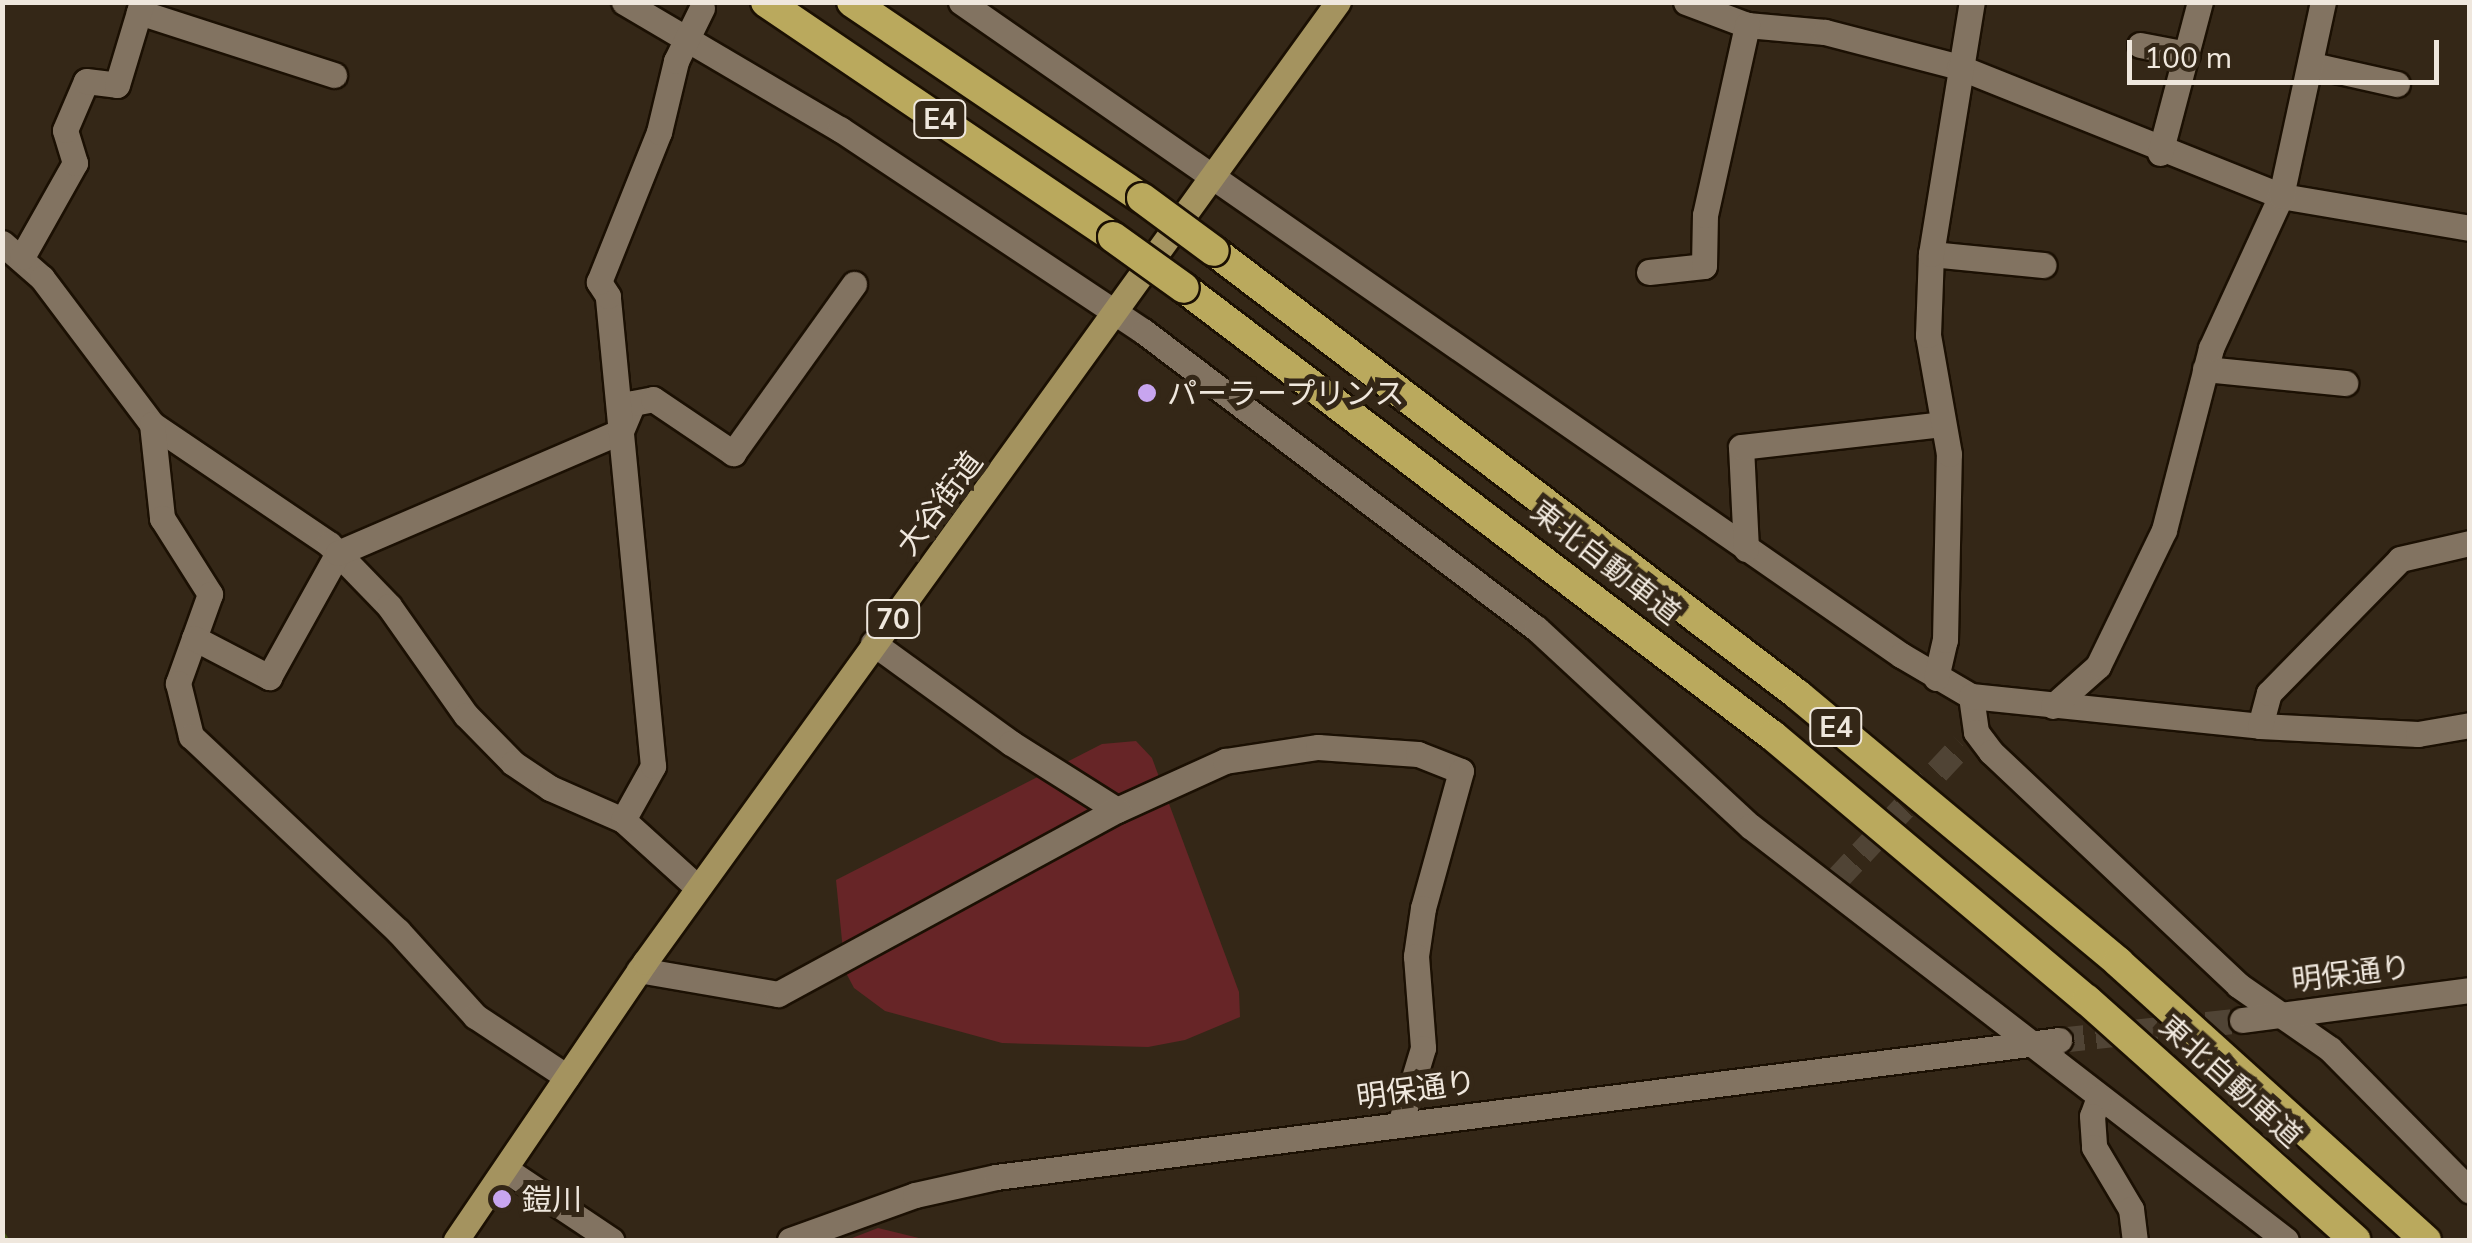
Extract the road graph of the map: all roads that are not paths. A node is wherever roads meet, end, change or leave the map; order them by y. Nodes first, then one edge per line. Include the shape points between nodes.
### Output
1 (624, 2) edge
2 (766, 2) edge
3 (852, 2) edge
4 (961, 2) edge
5 (1338, 2) edge
6 (1686, 2) edge
7 (1972, 2) edge
8 (2200, 2) edge
9 (2323, 2) edge
10 (140, 7) edge
11 (702, 8) dead end
12 (1746, 26) junction
13 (684, 42) junction
14 (2140, 45) dead end
15 (2186, 54) junction
16 (2312, 65) junction
17 (1959, 67) junction
18 (334, 75) dead end
19 (2396, 84) dead end
20 (2160, 153) junction
21 (1210, 178) junction
22 (2281, 196) junction
23 (2470, 228) edge
24 (12, 250) edge
25 (1931, 254) junction
26 (2044, 265) dead end
27 (1649, 272) dead end
28 (854, 284) dead end
29 (1114, 313) junction
30 (2205, 368) junction
31 (2346, 383) dead end
32 (152, 424) junction
33 (1943, 424) junction
34 (621, 431) junction
35 (2470, 543) edge
36 (1746, 549) junction
37 (338, 553) junction
38 (194, 638) junction
39 (873, 642) junction
40 (1936, 678) junction
41 (1971, 696) junction
42 (2054, 706) junction
43 (2470, 725) edge
44 (2260, 726) junction
45 (1117, 810) junction
46 (623, 820) junction
47 (698, 888) junction
48 (640, 970) junction
49 (2470, 990) edge
50 (2283, 1014) junction
51 (2242, 1020) tunnel mouth
52 (2059, 1040) tunnel mouth
53 (2030, 1042) junction
54 (567, 1077) junction
55 (2099, 1097) junction
56 (1400, 1124) junction
57 (505, 1169) junction
58 (2470, 1191) edge
59 (456, 1240) edge
60 (611, 1240) edge
61 (790, 1240) edge
62 (2135, 1240) edge
63 (2286, 1240) edge
64 (2355, 1240) edge
65 (2426, 1240) edge

1 - 13 street
2 - 64 highway, 東北自動車道 / E4, bridge via 1184,288 1773,736 2088,1000
3 - 65 highway, 東北自動車道 / E4, bridge via 1142,198 1798,695 2118,962
4 - 21 street
5 - 21 main road, 大谷街道 / 70
6 - 12 street
7 - 17 street
8 - 15 street
9 - 16 street
10 - 18 street
10 - 24 street via 117,86 86,81 64,130 75,163
11 - 13 street
12 - 17 street via 1825,32
12 - 27 street via 1705,215 1704,266
13 - 29 street via 840,128
13 - 34 street via 658,132 599,282 608,296
14 - 15 street
15 - 20 street
16 - 19 street
16 - 22 street
17 - 20 street
17 - 25 street
20 - 22 street
21 - 29 main road, 大谷街道 / 70
21 - 36 street
22 - 23 street
22 - 30 street
24 - 32 street
25 - 26 street
25 - 33 street via 1928,335
28 - 34 street via 733,453 653,399 633,402
29 - 39 main road, 大谷街道 / 70
29 - 53 street via 1536,628 1750,826
30 - 31 street
30 - 42 street via 2164,530 2098,666
32 - 37 street
32 - 38 street via 162,518 210,594
33 - 36 street via 1740,447
33 - 40 street via 1944,640
34 - 37 street
34 - 46 street via 654,766
35 - 44 street via 2400,559 2269,693
36 - 40 street
37 - 38 street via 269,677
37 - 46 street via 390,606 466,716 513,763 550,788
38 - 54 street via 178,683 190,736 398,931 474,1016
39 - 45 street
39 - 47 main road, 大谷街道 / 70
40 - 41 street
41 - 42 street
41 - 50 street via 1969,739 2238,985
42 - 44 street
43 - 44 street via 2418,734
45 - 48 street via 778,994
45 - 56 street via 1225,760 1318,746 1418,754 1461,771 1423,908 1416,956 1423,1048
46 - 47 street
47 - 48 main road, 大谷街道 / 70
48 - 54 main road, 大谷街道 / 70
49 - 50 street, 明保通り
50 - 51 street, 明保通り
50 - 58 street via 2330,1049
52 - 53 street, 明保通り
53 - 55 street
53 - 56 street, 明保通り
54 - 57 main road, 大谷街道 / 70
55 - 62 street via 2092,1116 2094,1147 2131,1209
55 - 63 street
56 - 61 street, 明保通り via 996,1177 915,1196
57 - 59 main road, 大谷街道 / 70
57 - 60 street

